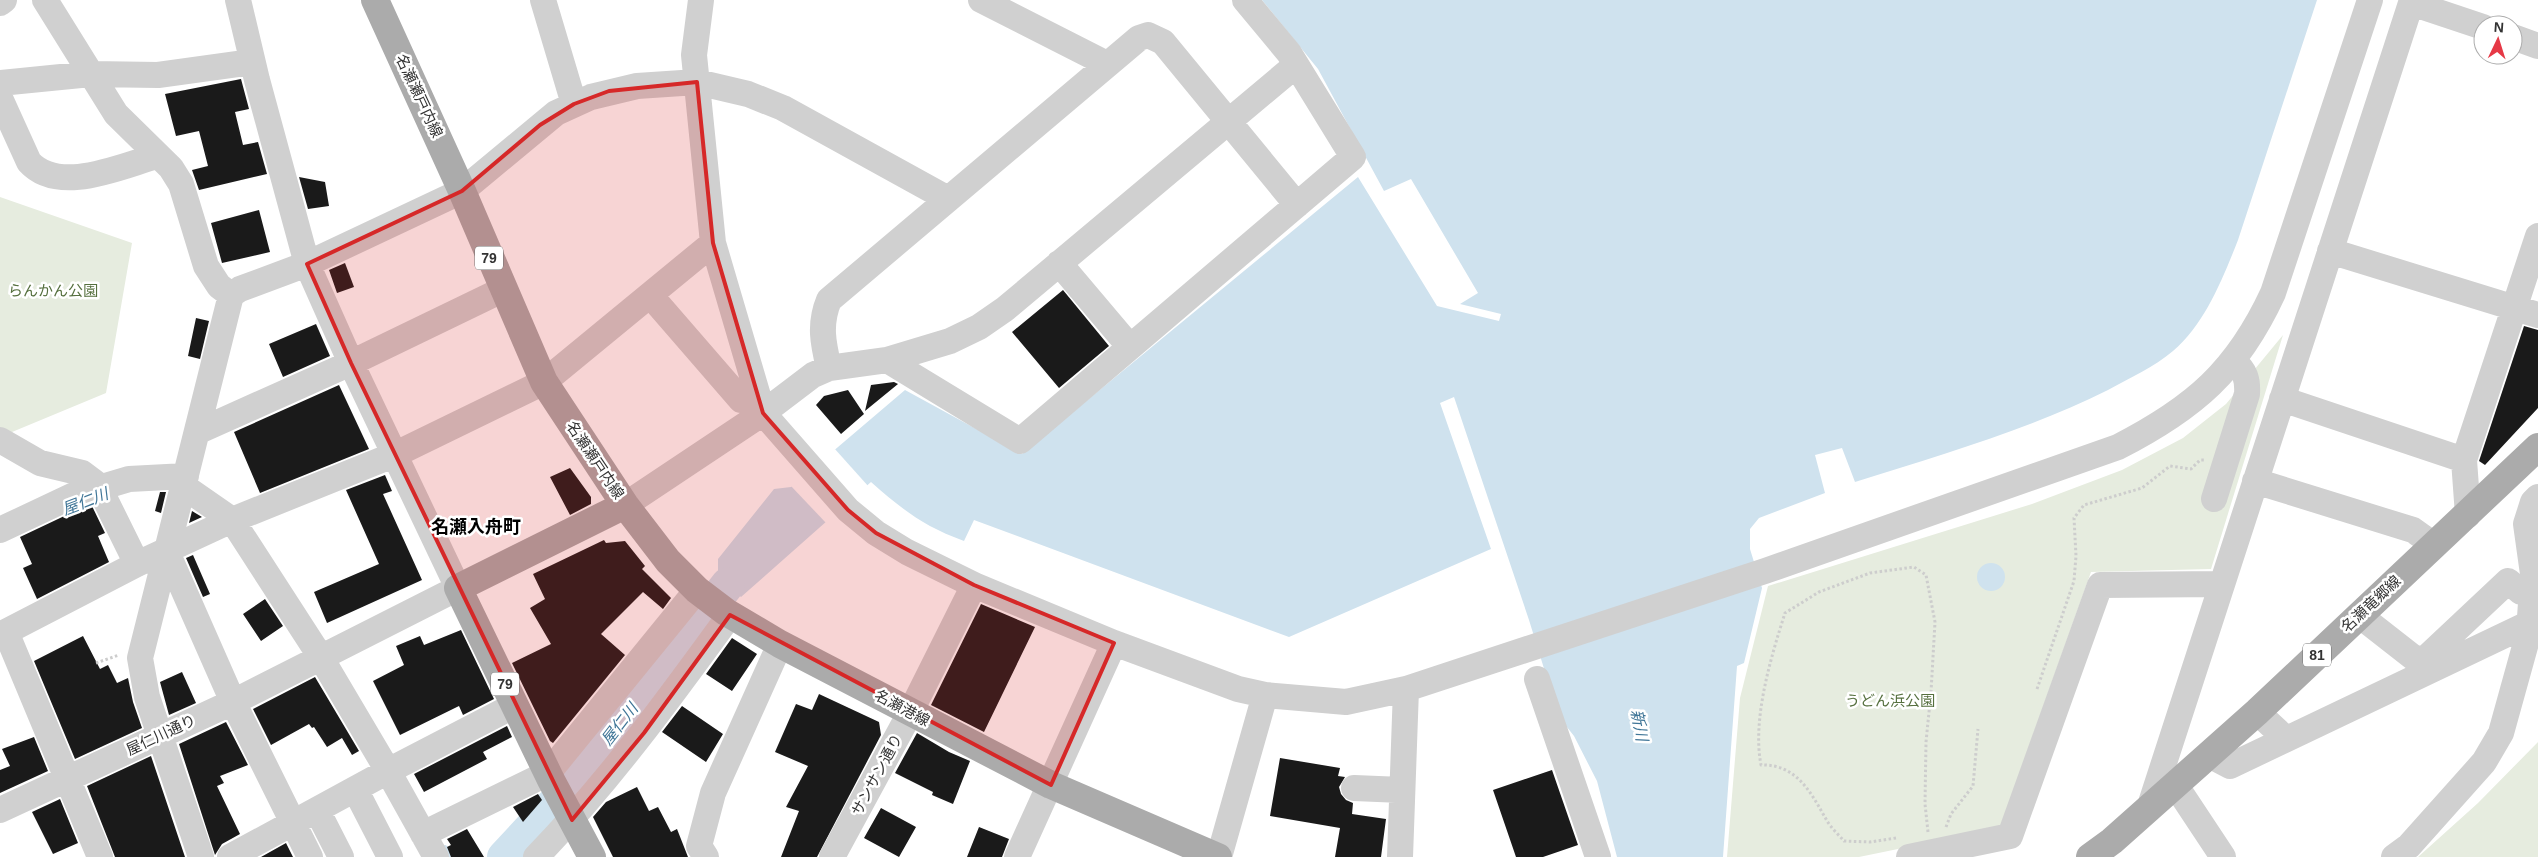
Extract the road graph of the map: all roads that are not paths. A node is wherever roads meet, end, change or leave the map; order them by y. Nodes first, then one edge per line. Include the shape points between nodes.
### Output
1 (4, 0) edge
2 (45, 0) edge
3 (238, 0) edge
4 (375, 0) edge
5 (544, 0) edge
6 (701, 0) edge
7 (981, 0) edge
8 (1245, 0) edge
9 (2370, 0) edge
10 (2411, 1) edge
11 (0, 3) edge
12 (2473, 23) edge
13 (2523, 41) edge
14 (2538, 46) edge
15 (252, 62) junction
16 (1107, 64) junction
17 (1296, 65) junction
18 (91, 74) junction
19 (697, 82) junction
20 (0, 83) edge
21 (0, 98) edge
22 (574, 104) junction
23 (1228, 120) junction
24 (158, 156) junction
25 (462, 191) junction
26 (948, 199) junction
27 (1297, 205) junction
28 (2538, 236) edge
29 (713, 243) junction
30 (2330, 251) junction
31 (1059, 263) junction
32 (307, 264) junction
33 (502, 290) junction
34 (231, 295) junction
35 (650, 295) junction
36 (2526, 312) edge
37 (1130, 347) junction
38 (887, 360) junction
39 (2234, 361) junction
40 (351, 363) junction
41 (829, 368) junction
42 (544, 382) junction
43 (2282, 399) junction
44 (752, 406) junction
45 (197, 432) junction
46 (0, 440) edge
47 (2538, 447) edge
48 (396, 454) junction
49 (2464, 460) junction
50 (185, 481) junction
51 (2255, 481) junction
52 (97, 487) junction
53 (2538, 497) edge
54 (2214, 499) dead end
55 (625, 505) junction
56 (2468, 515) junction
57 (232, 520) junction
58 (0, 530) edge
59 (2434, 545) junction
60 (166, 550) junction
61 (137, 564) junction
62 (2222, 584) junction
63 (974, 585) junction
64 (458, 588) junction
65 (700, 592) junction
66 (2522, 592) dead end
67 (728, 614) junction
68 (2358, 615) junction
69 (2530, 623) junction
70 (3, 634) edge
71 (1114, 643) junction
72 (780, 644) junction
73 (320, 656) junction
74 (1537, 679) dead end
75 (1406, 689) junction
76 (1265, 695) junction
77 (233, 702) junction
78 (515, 705) junction
79 (2257, 712) junction
80 (910, 713) junction
81 (159, 735) junction
82 (2286, 739) junction
83 (2209, 756) junction
84 (388, 771) junction
85 (550, 777) junction
86 (68, 778) junction
87 (1051, 785) junction
88 (2176, 786) junction
89 (1354, 788) dead end
90 (354, 789) junction
91 (1402, 790) junction
92 (2149, 809) junction
93 (0, 810) edge
94 (317, 810) junction
95 (569, 815) junction
96 (294, 822) junction
97 (423, 834) junction
98 (1904, 848) edge
99 (100, 857) edge
100 (201, 857) edge
101 (230, 857) edge
102 (310, 857) edge
103 (342, 857) edge
104 (390, 857) edge
105 (436, 857) edge
106 (536, 857) edge
107 (592, 857) edge
108 (706, 857) edge
109 (832, 857) edge
110 (1017, 857) edge
111 (1218, 857) edge
112 (1400, 857) edge
113 (1598, 857) edge
114 (2090, 857) edge
115 (2223, 857) edge
116 (2394, 857) edge

1 - 11 street
2 - 18 street
3 - 15 street
4 - 25 main road, 名瀬瀬戸内線 / 79
5 - 22 street
6 - 19 street via 694,55
7 - 16 street
8 - 17 street
9 - 39 street via 2273,293 2257,327
10 - 12 street
10 - 30 street
13 - 14 street
15 - 18 street via 158,75
15 - 32 street
16 - 23 street via 1139,38 1156,37
16 - 26 street
17 - 23 street
17 - 27 street via 1354,157
18 - 20 street
18 - 24 street via 116,114
19 - 22 street via 609,91
19 - 26 street via 748,94 783,108
19 - 29 street
21 - 24 street via 29,162 46,175 76,177
22 - 25 street via 540,125
23 - 27 street
23 - 31 street
24 - 34 street via 181,184 206,266 219,286
25 - 32 street
25 - 33 main road, 名瀬瀬戸内線 / 79
26 - 41 street via 829,300 823,315 821,338
27 - 37 street
28 - 36 street
29 - 35 street
29 - 44 street
30 - 36 street
30 - 43 street
31 - 37 street
31 - 38 street via 979,327 950,341
32 - 34 street
32 - 40 street
33 - 40 street
33 - 42 main road, 名瀬瀬戸内線 / 79
34 - 45 street
35 - 42 street
35 - 44 street
36 - 49 street
37 - 38 street via 1020,441
38 - 41 street
39 - 54 street via 2243,369 2248,381 2247,394
39 - 75 street via 2186,407 2118,447 1765,571
40 - 45 street
40 - 48 street
41 - 44 street
42 - 48 street
42 - 55 main road, 名瀬瀬戸内線 / 79
43 - 49 street
43 - 51 street
44 - 55 street
44 - 63 street via 848,510 876,533
45 - 50 street
46 - 52 street via 40,463
47 - 56 main road, 名瀬竜郷線 / 81
48 - 57 street
48 - 64 street
49 - 56 street
50 - 52 street via 129,479
50 - 57 street
50 - 60 street
51 - 59 street via 2414,530
51 - 62 street
52 - 58 street
52 - 61 street
53 - 69 street via 2533,502 2526,524 2533,574
55 - 64 main road, 名瀬瀬戸内線
55 - 65 main road, 名瀬港線 via 668,561
56 - 59 main road, 名瀬竜郷線 / 81
57 - 60 street
57 - 73 street
59 - 68 main road, 名瀬竜郷線 / 81
60 - 61 street
60 - 77 street
60 - 81 street via 140,658 147,697
61 - 70 street
62 - 92 street
62 - 98 street via 2100,585 2010,836
63 - 71 street
63 - 80 street, サンサン通り
64 - 73 street, 屋仁川通り
64 - 78 main road, 79
65 - 67 main road, 名瀬港線
65 - 85 street
66 - 68 street via 2508,581 2425,659 2414,658
67 - 72 main road, 名瀬港線
67 - 95 street via 644,733
68 - 79 main road, 名瀬竜郷線 / 81
69 - 82 street
69 - 116 street via 2501,733 2484,762 2409,846
70 - 86 street
71 - 76 street via 1208,679
71 - 87 street
72 - 80 main road, 名瀬港線
72 - 108 street via 713,793 699,846
73 - 77 street, 屋仁川通り
73 - 84 street
74 - 113 street
75 - 76 street via 1346,702
75 - 91 street
76 - 111 street
77 - 81 street, 屋仁川通り
77 - 96 street
78 - 84 street
78 - 85 main road, 79
79 - 82 street
79 - 83 main road, 名瀬竜郷線 / 81
80 - 87 main road, 名瀬港線
80 - 109 street, サンサン通り
81 - 86 street, 屋仁川通り
81 - 100 street
82 - 83 street via 2230,766
83 - 88 main road, 名瀬竜郷線 / 81
84 - 90 street
84 - 97 street
85 - 95 main road, 79
85 - 97 street
86 - 93 street, 屋仁川通り
86 - 99 street
87 - 110 street
87 - 111 main road, 名瀬港線
88 - 92 main road, 名瀬竜郷線 / 81
88 - 115 street
89 - 91 street
90 - 94 street
90 - 104 street
91 - 112 street
92 - 114 main road, 名瀬竜郷線 / 81
94 - 96 street
94 - 103 street
95 - 106 street
95 - 107 main road, 79
96 - 101 street
96 - 102 street
97 - 105 street

